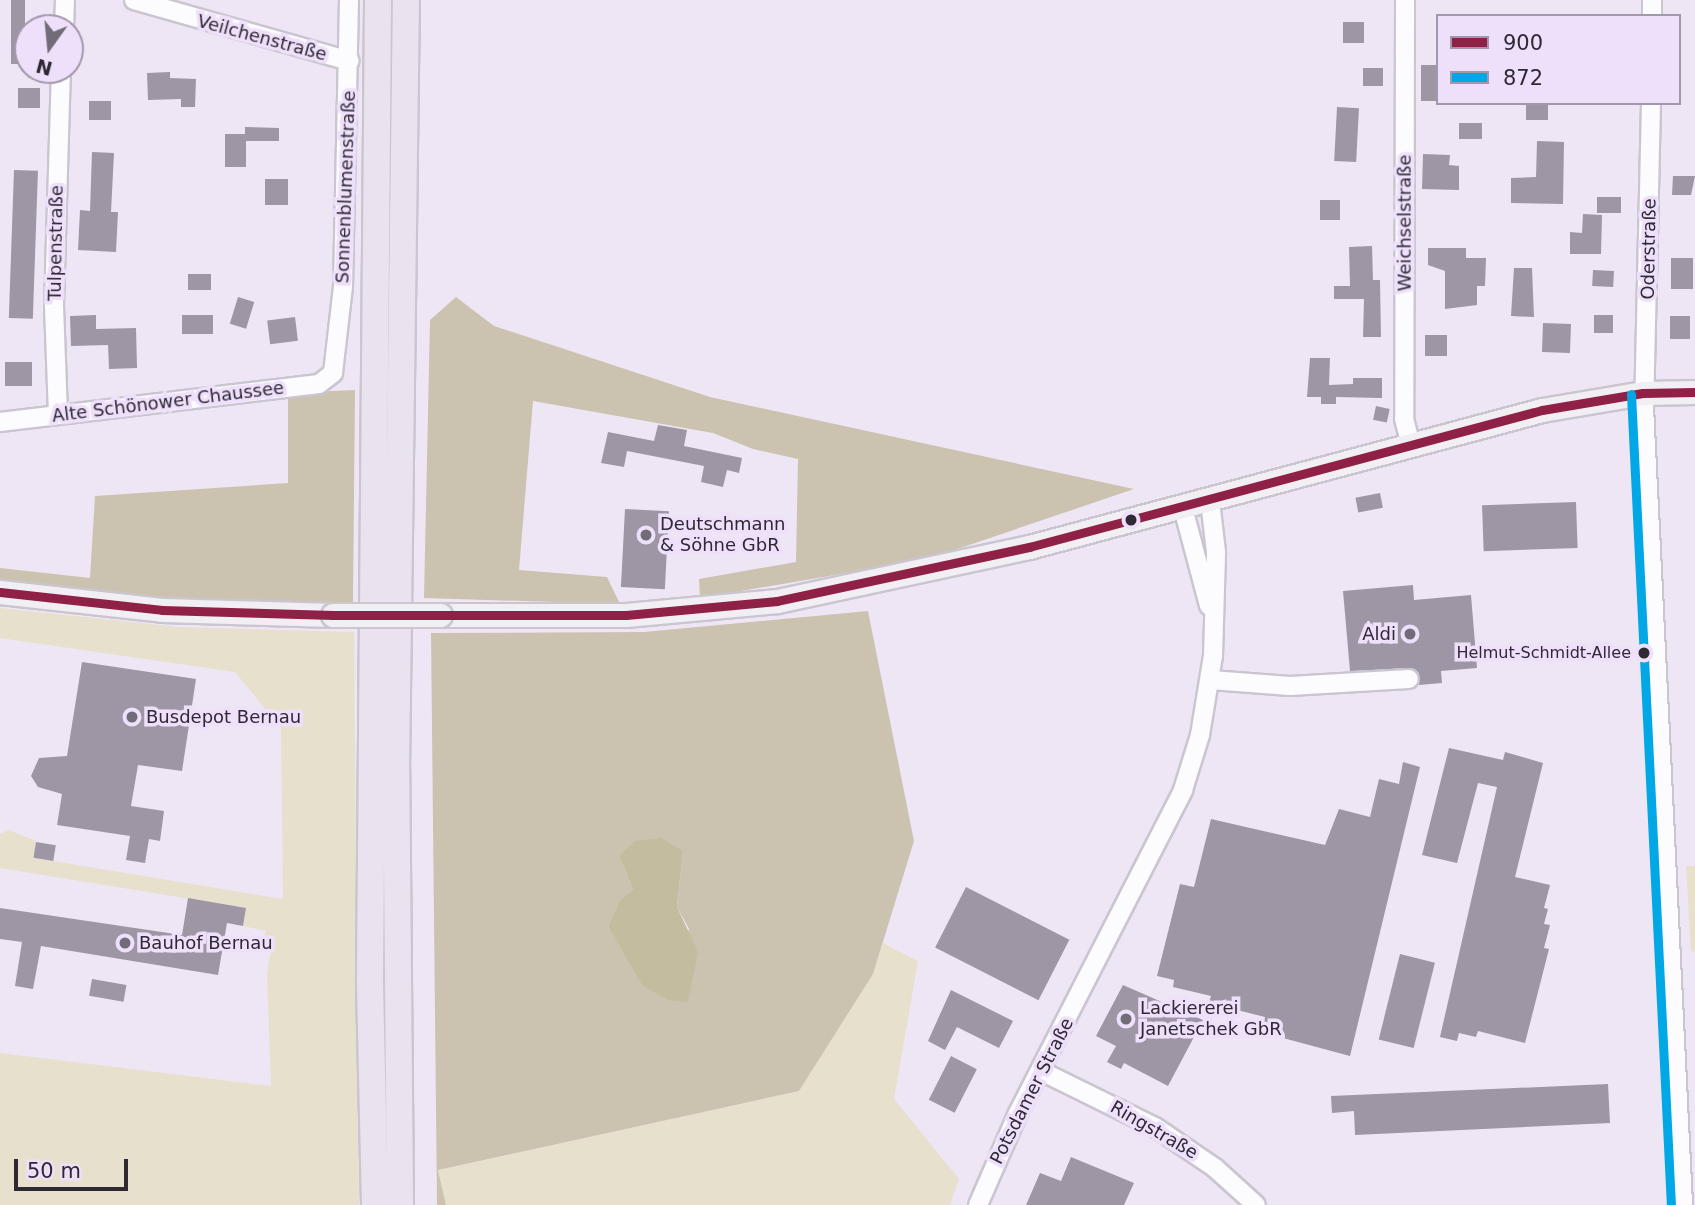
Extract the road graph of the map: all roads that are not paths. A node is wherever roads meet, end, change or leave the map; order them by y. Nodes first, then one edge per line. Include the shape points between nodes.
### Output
1 (134, 0) edge
2 (349, 0) edge
3 (378, 0) edge
4 (407, 0) edge
5 (1405, 0) edge
6 (350, 61) junction
7 (61, 84) edge
8 (1651, 105) edge
9 (333, 373) joint
10 (1695, 392) edge
11 (1643, 393) junction
12 (58, 415) junction
13 (0, 422) edge
14 (1411, 445) junction
15 (1210, 501) junction
16 (1183, 508) junction
17 (0, 592) edge
18 (1214, 626) junction
19 (1409, 679) dead end
20 (1211, 680) junction
21 (1041, 1071) junction
22 (375, 1205) edge
23 (400, 1205) edge
24 (978, 1205) edge
25 (1256, 1205) edge
26 (1683, 1205) edge

1 - 6 street, Veilchenstraße
2 - 6 street, Sonnenblumenstraße
3 - 22 highway via 370,979
4 - 23 highway via 396,770
5 - 14 street, Weichselstraße via 1404,419
6 - 9 street, Sonnenblumenstraße via 343,286
7 - 12 street, Tulpenstraße via 54,305
8 - 11 street, Oderstraße
9 - 12 street, Alte Schönower Chaussee via 319,384
10 - 11 main road
11 - 14 main road via 1542,410
11 - 26 street
12 - 13 street, Alte Schönower Chaussee
14 - 15 main road
15 - 16 main road
15 - 18 street, Potsdamer Straße via 1216,552
16 - 17 main road, bridge via 906,576 778,601 626,615 162,610
16 - 18 street, Potsdamer Straße
18 - 20 street, Potsdamer Straße
19 - 20 street via 1290,686
20 - 21 street, Potsdamer Straße via 1183,790
21 - 24 street, Potsdamer Straße
21 - 25 street, Ringstraße via 1155,1127 1214,1168

